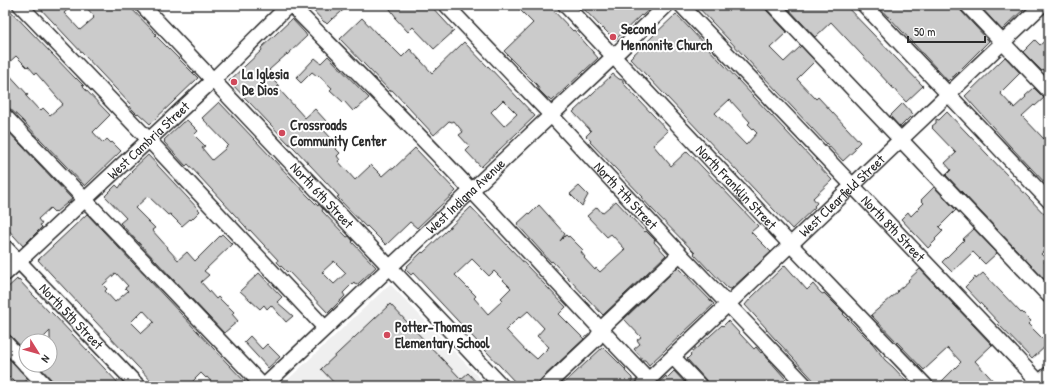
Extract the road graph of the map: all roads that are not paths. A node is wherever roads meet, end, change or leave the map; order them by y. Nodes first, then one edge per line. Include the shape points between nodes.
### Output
1 (20, 5) edge
2 (142, 5) edge
3 (290, 5) edge
4 (446, 5) edge
5 (565, 5) edge
6 (667, 5) edge
7 (681, 5) edge
8 (772, 5) edge
9 (864, 5) edge
10 (967, 5) edge
11 (1042, 5) edge
12 (1003, 43) junction
13 (614, 56) junction
14 (212, 80) junction
15 (1049, 91) edge
16 (949, 94) junction
17 (551, 115) junction
18 (5, 116) edge
19 (148, 139) junction
20 (901, 140) junction
21 (852, 186) junction
22 (471, 190) junction
23 (84, 200) junction
24 (1049, 201) edge
25 (790, 244) junction
26 (5, 247) edge
27 (680, 254) junction
28 (19, 261) junction
29 (389, 267) junction
30 (5, 274) edge
31 (1049, 296) edge
32 (729, 304) junction
33 (325, 328) junction
34 (601, 330) junction
35 (5, 342) edge
36 (18, 356) edge
37 (673, 357) junction
38 (34, 373) edge
39 (1041, 381) edge
40 (645, 383) edge
41 (46, 386) edge
42 (138, 386) edge
43 (264, 386) edge
44 (502, 386) edge
45 (546, 386) edge
46 (700, 386) edge
47 (806, 386) edge
48 (926, 386) edge

1 - 19 street
2 - 14 street, North 6th Street
3 - 14 street, West Cambria Street
3 - 22 street
4 - 17 street, North 7th Street
5 - 13 street, North Franklin Street
6 - 13 street, West Indiana Avenue
7 - 21 street, North 8th Street
8 - 20 street
9 - 16 street
10 - 12 street
11 - 12 street, West Clearfield Street
12 - 15 street
12 - 16 street, West Clearfield Street
13 - 17 street, West Indiana Avenue
13 - 25 street, North Franklin Street
14 - 19 street, West Cambria Street
14 - 29 street, North 6th Street
16 - 20 street, West Clearfield Street
16 - 24 street
17 - 22 street, West Indiana Avenue
17 - 27 street, North 7th Street
18 - 23 street
19 - 23 street, West Cambria Street
19 - 33 street
20 - 21 street, West Clearfield Street
20 - 31 street
21 - 25 street, West Clearfield Street
21 - 39 street, North 8th Street
22 - 29 street, West Indiana Avenue
22 - 34 street
23 - 28 street, West Cambria Street
23 - 43 street
25 - 32 street, West Clearfield Street
25 - 48 street, North Franklin Street
26 - 28 street, North 5th Street
27 - 32 street, North 7th Street
27 - 34 street
28 - 30 street, West Cambria Street
28 - 42 street, North 5th Street
29 - 33 street, West Indiana Avenue
29 - 44 street, North 6th Street
32 - 37 street, West Clearfield Street
32 - 47 street, North 7th Street
33 - 43 street, West Indiana Avenue
34 - 40 street
34 - 45 street via 596,339
35 - 36 street
37 - 40 street, West Clearfield Street
37 - 46 street
38 - 41 street

